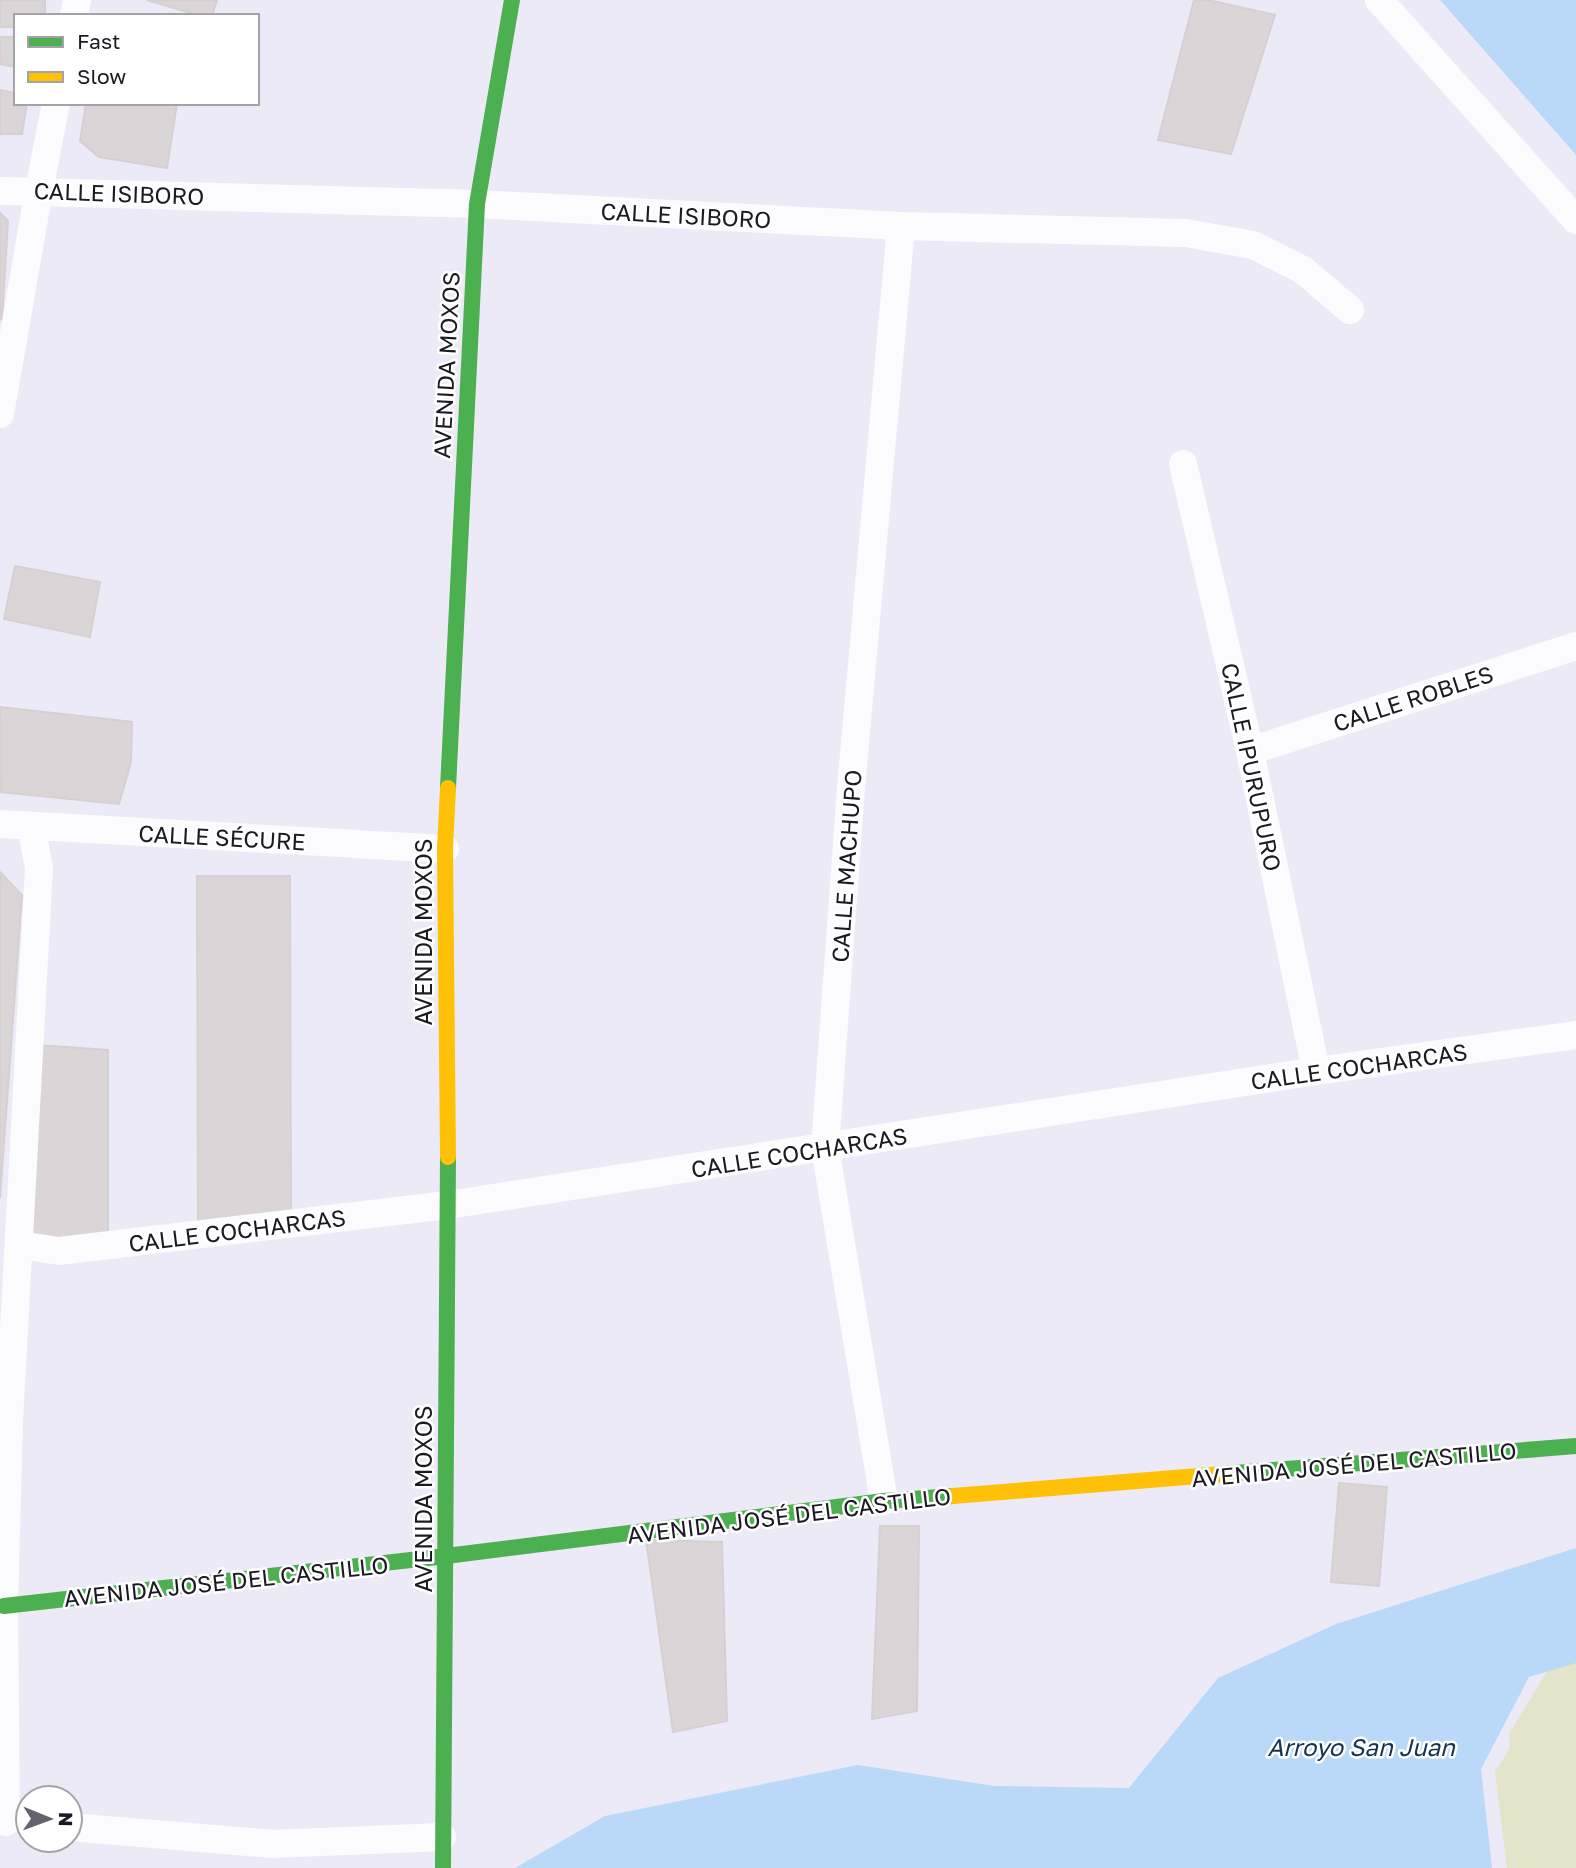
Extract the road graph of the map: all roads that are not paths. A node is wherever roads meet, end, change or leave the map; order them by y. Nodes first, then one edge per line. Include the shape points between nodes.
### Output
1 (512, 0) edge
2 (1379, 0) edge
3 (56, 105) edge
4 (39, 190) junction
5 (0, 191) edge
6 (477, 204) junction
7 (1576, 220) edge
8 (901, 226) junction
9 (1350, 310) dead end
10 (0, 414) edge
11 (1183, 464) dead end
12 (1576, 646) edge
13 (1250, 751) junction
14 (0, 824) edge
15 (31, 826) junction
16 (445, 849) junction
17 (1576, 1035) edge
18 (1316, 1071) junction
19 (825, 1148) junction
20 (447, 1205) junction
21 (20, 1245) junction
22 (5, 1421) edge
23 (1576, 1446) edge
24 (884, 1501) junction
25 (446, 1556) junction
26 (4, 1606) junction
27 (11, 1823) edge
28 (84, 1828) edge
29 (442, 1837) junction
30 (443, 1868) edge

1 - 6 street, AVENIDA MOXOS
2 - 7 street
3 - 4 street
4 - 5 street, CALLE ISIBORO
4 - 6 street, CALLE ISIBORO
4 - 10 street
6 - 8 street, CALLE ISIBORO
6 - 16 street, AVENIDA MOXOS
8 - 9 street, CALLE ISIBORO via 1186,233 1253,245 1303,270
8 - 19 street, CALLE MACHUPO via 852,775
11 - 13 street, CALLE IPURUPURO
12 - 13 street, CALLE ROBLES
13 - 18 street, CALLE IPURUPURO
14 - 15 street, CALLE SÉCURE
15 - 16 street, CALLE SÉCURE
15 - 21 street via 39,868
16 - 20 street, AVENIDA MOXOS
17 - 18 street, CALLE COCHARCAS
18 - 19 street, CALLE COCHARCAS
19 - 20 street, CALLE COCHARCAS
19 - 24 street, CALLE MACHUPO
20 - 21 street, CALLE COCHARCAS via 59,1251
20 - 25 street, AVENIDA MOXOS
21 - 22 street
22 - 26 street
23 - 24 street, AVENIDA JOSÉ DEL CASTILLO
24 - 25 street, AVENIDA JOSÉ DEL CASTILLO
25 - 26 street, AVENIDA JOSÉ DEL CASTILLO
25 - 29 street, AVENIDA MOXOS
26 - 27 street
28 - 29 street via 273,1844
29 - 30 street, AVENIDA MOXOS

